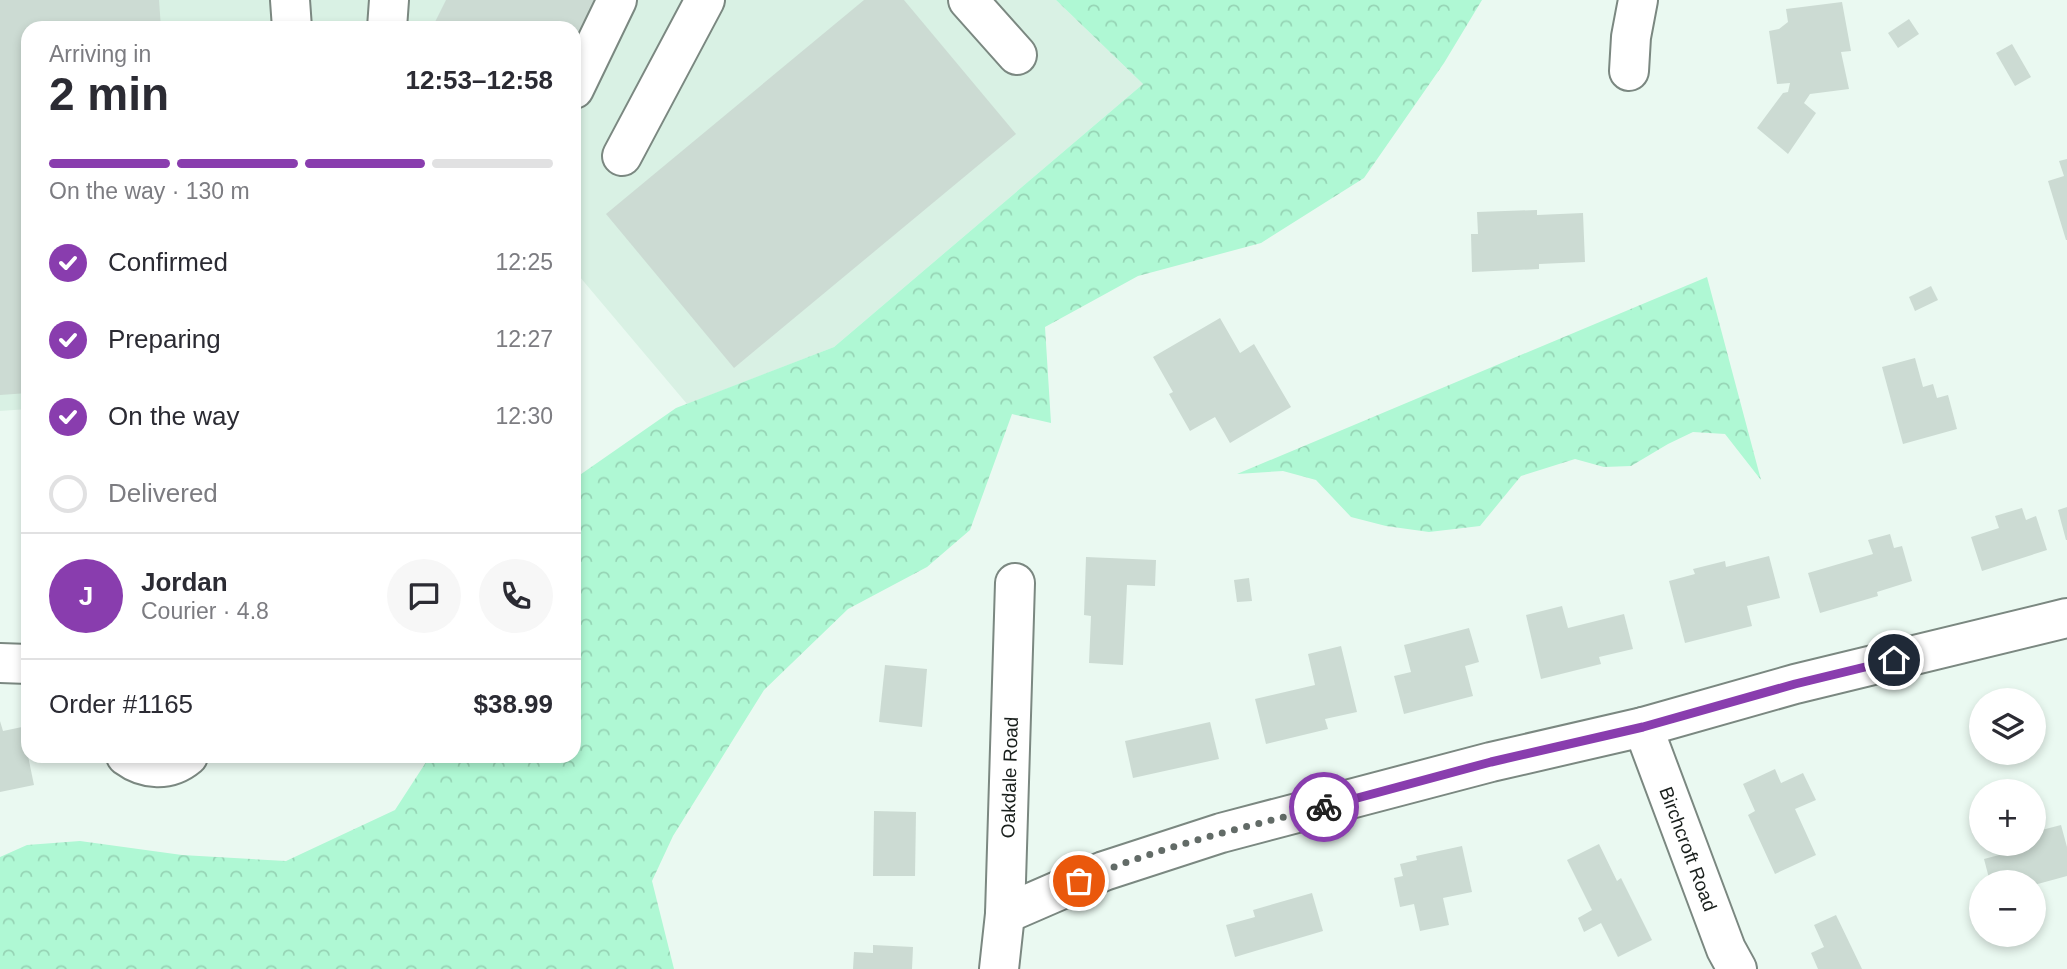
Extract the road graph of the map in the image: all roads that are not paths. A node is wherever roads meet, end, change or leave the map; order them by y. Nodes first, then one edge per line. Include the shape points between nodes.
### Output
1 (290, 0) edge
2 (389, 0) edge
3 (617, 0) edge
4 (705, 0) edge
5 (968, 0) edge
6 (1638, 0) edge
7 (292, 21) edge
8 (388, 21) edge
9 (1017, 55) dead end
10 (1629, 71) dead end
11 (581, 75) edge
12 (622, 156) dead end
13 (1015, 583) dead end
14 (2067, 618) edge
15 (0, 663) edge
16 (21, 664) edge
17 (1643, 727) junction
18 (135, 763) edge
19 (175, 763) edge
20 (1005, 914) junction
21 (999, 969) edge
22 (1737, 969) edge

1 - 7 street
2 - 8 street
3 - 11 street
4 - 12 street
5 - 9 street
6 - 10 street
13 - 20 street, Oakdale Road
14 - 17 street via 1795,684
15 - 16 street
17 - 20 street via 1208,836 1104,871
17 - 22 street, Birchcroft Road
18 - 19 street via 152,768
20 - 21 street, Oakdale Road

